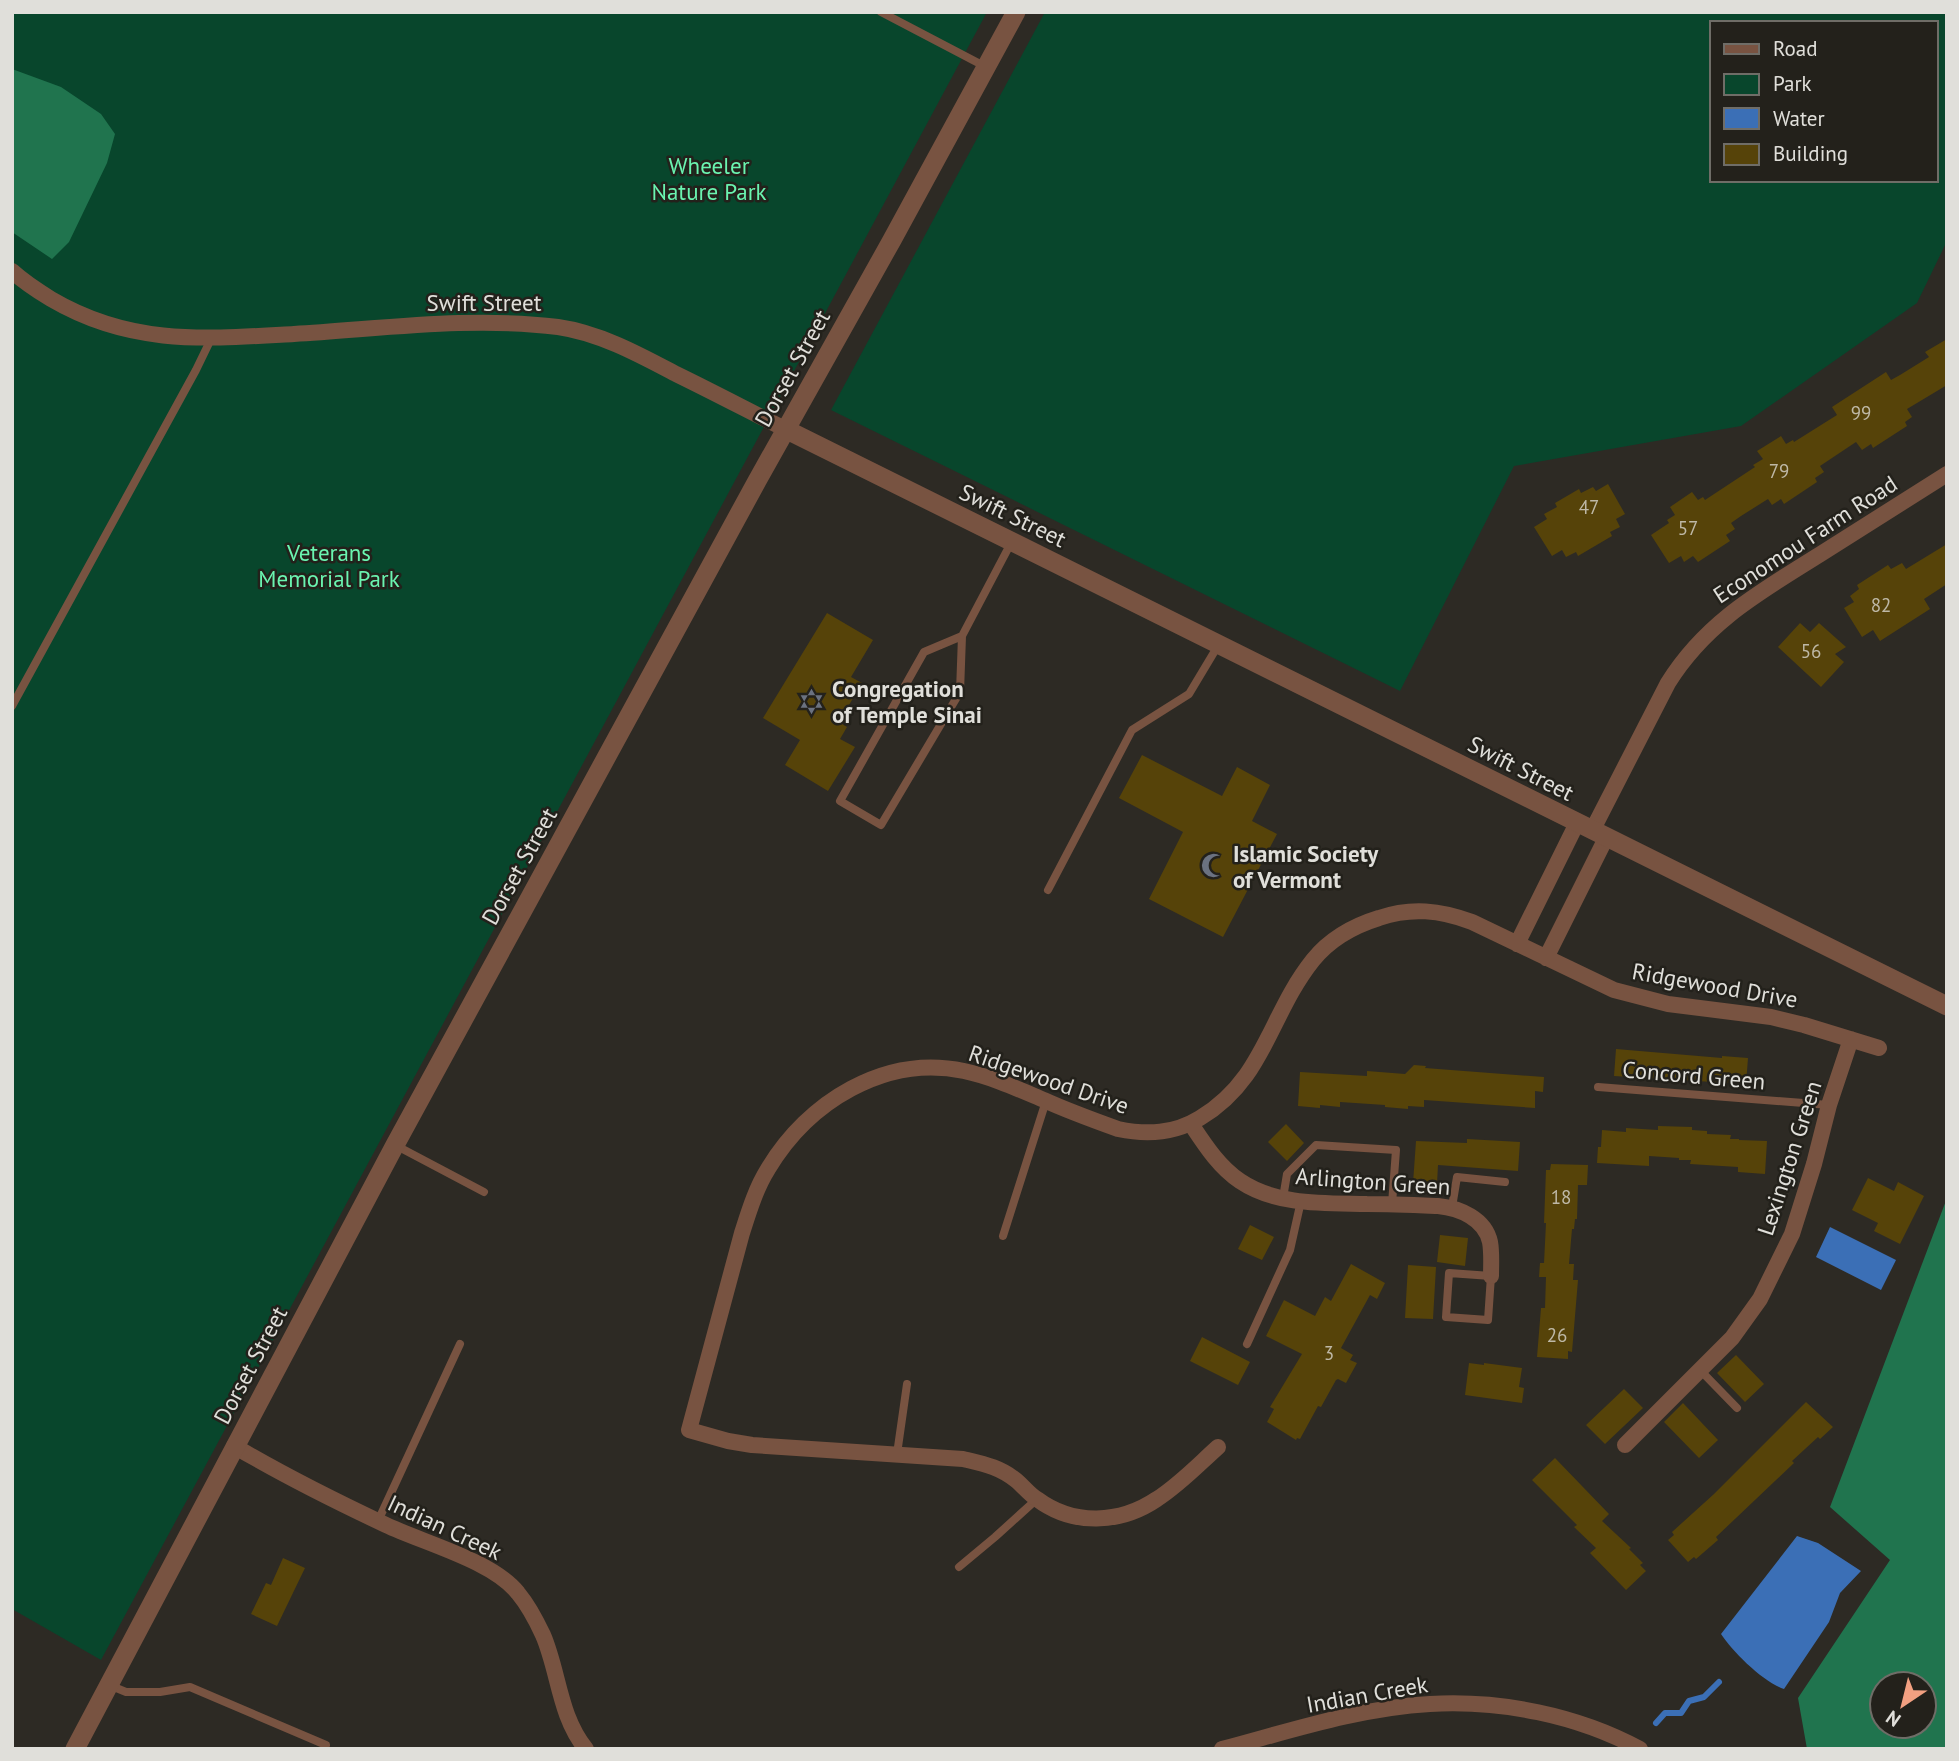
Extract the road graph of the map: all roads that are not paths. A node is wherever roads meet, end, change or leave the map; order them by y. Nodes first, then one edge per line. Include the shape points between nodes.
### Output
1 (881, 12) edge
2 (1016, 12) edge
3 (986, 67) junction
4 (12, 271) edge
5 (211, 339) junction
6 (785, 429) junction
7 (1947, 474) edge
8 (1012, 541) junction
9 (962, 636) junction
10 (1219, 644) junction
11 (12, 706) edge
12 (1592, 831) junction
13 (1048, 890) dead end
14 (1517, 944) junction
15 (1546, 958) junction
16 (1947, 1006) edge
17 (1851, 1039) junction
18 (1879, 1048) dead end
19 (1598, 1087) dead end
20 (1046, 1101) junction
21 (1829, 1105) junction
22 (1191, 1124) junction
23 (395, 1145) junction
24 (1505, 1182) dead end
25 (484, 1192) dead end
26 (1283, 1198) junction
27 (1301, 1201) junction
28 (1392, 1205) junction
29 (1452, 1207) junction
30 (1003, 1236) dead end
31 (1491, 1276) junction
32 (460, 1344) dead end
33 (1247, 1344) dead end
34 (1700, 1370) junction
35 (907, 1384) dead end
36 (1737, 1408) dead end
37 (1625, 1445) dead end
38 (234, 1446) junction
39 (1218, 1447) dead end
40 (897, 1454) junction
41 (1037, 1499) junction
42 (378, 1521) junction
43 (959, 1567) dead end
44 (109, 1685) junction
45 (75, 1749) edge
46 (325, 1749) edge
47 (586, 1749) edge
48 (1222, 1749) edge
49 (1640, 1749) edge

1 - 3 lane
2 - 3 street, Dorset Street
3 - 6 street, Dorset Street
4 - 5 street, Swift Street via 64,306 114,327
5 - 6 street, Swift Street via 444,324 563,328 599,337
5 - 11 lane
6 - 8 street, Swift Street
6 - 23 street, Dorset Street
7 - 12 street, Economou Farm Road via 1740,605 1696,645 1668,682
8 - 9 lane
8 - 10 street, Swift Street
9 - 9 lane via 924,652 840,800 881,825 960,692
10 - 12 street, Swift Street
10 - 13 lane via 1189,694 1132,730
12 - 14 street
12 - 15 street
12 - 16 street, Swift Street
14 - 15 street, Ridgewood Drive
14 - 22 street, Ridgewood Drive via 1454,915 1427,910 1384,916 1343,933 1312,961 1297,983 1244,1080 1214,1110
15 - 17 street, Ridgewood Drive via 1640,998 1771,1017
17 - 18 street, Ridgewood Drive
17 - 21 street, Lexington Green
19 - 21 lane, Concord Green
20 - 22 street, Ridgewood Drive via 1136,1133 1156,1134
20 - 30 lane
20 - 40 street, Ridgewood Drive via 961,1070 924,1068 881,1075 817,1111 800,1128 768,1168 750,1207 689,1430 752,1445
21 - 34 street, Lexington Green via 1792,1234 1760,1299 1732,1338
22 - 26 street, Arlington Green via 1239,1181
23 - 25 lane
23 - 38 street, Dorset Street
24 - 29 lane via 1457,1177
26 - 27 street, Arlington Green
26 - 28 lane via 1287,1174 1317,1145 1396,1150
27 - 28 street, Arlington Green
27 - 33 lane via 1290,1250
28 - 29 street, Arlington Green
29 - 31 street, Arlington Green via 1485,1230
31 - 31 lane via 1449,1273 1446,1317 1488,1320
32 - 42 lane
34 - 36 lane
34 - 37 street, Lexington Green
35 - 40 lane
38 - 42 street, Indian Creek
38 - 44 street, Dorset Street
39 - 41 street via 1154,1501 1123,1515 1077,1518
40 - 41 street via 992,1465
41 - 43 lane
42 - 47 street, Indian Creek via 467,1559 513,1587 544,1636 567,1716
44 - 45 street, Dorset Street
44 - 46 lane via 126,1692 190,1687 326,1745
48 - 49 street, Indian Creek via 1360,1714 1455,1703 1542,1713 1597,1729

